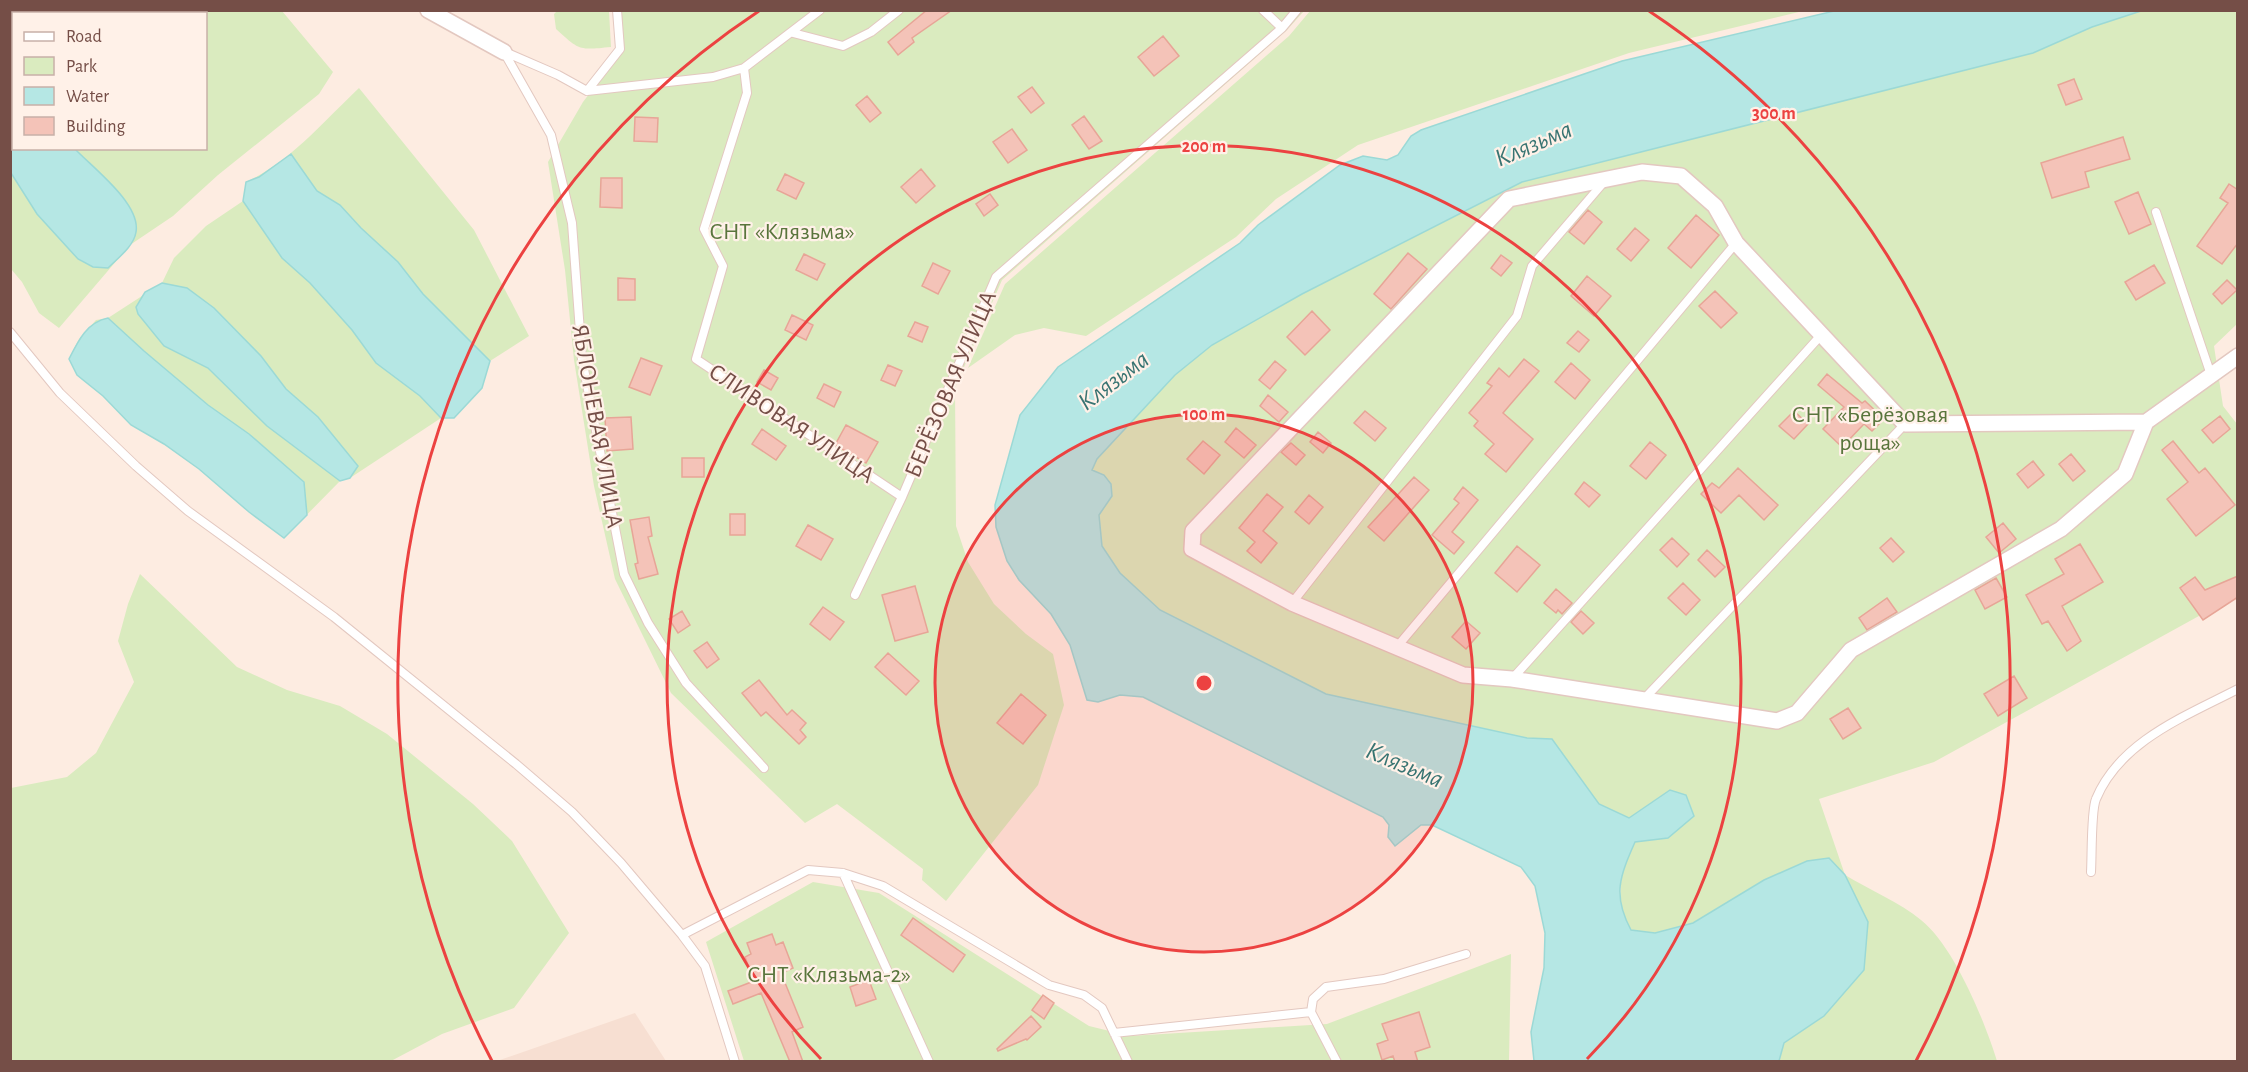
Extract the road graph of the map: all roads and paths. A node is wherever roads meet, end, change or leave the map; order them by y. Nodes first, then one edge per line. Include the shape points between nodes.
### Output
1 (428, 10) edge
2 (617, 10) edge
3 (820, 10) edge
4 (899, 10) edge
5 (1263, 10) edge
6 (1297, 10) edge
7 (1282, 28) junction
8 (794, 33) junction
9 (504, 52) junction
10 (744, 68) junction
11 (587, 91) junction
12 (1606, 179) junction
13 (2156, 212) dead end
14 (1736, 243) junction
15 (10, 332) edge
16 (1822, 334) junction
17 (2238, 356) edge
18 (2211, 375) junction
19 (2146, 422) junction
20 (1905, 424) junction
21 (902, 497) junction
22 (855, 595) dead end
23 (1292, 603) junction
24 (1396, 648) junction
25 (1512, 679) junction
26 (2238, 689) edge
27 (1643, 700) junction
28 (764, 768) dead end
29 (2091, 872) dead end
30 (843, 873) junction
31 (682, 935) junction
32 (1466, 954) dead end
33 (1311, 1012) junction
34 (1114, 1033) junction
35 (735, 1062) edge
36 (929, 1062) edge
37 (1128, 1062) edge
38 (1337, 1062) edge

1 - 9 street
2 - 11 lane via 620,49
3 - 8 lane
4 - 8 lane via 871,32 843,46
5 - 7 lane
6 - 7 lane, БЕРЁЗОВАЯ УЛИЦА
7 - 21 lane, БЕРЁЗОВАЯ УЛИЦА via 996,277
8 - 10 lane
9 - 11 lane
9 - 28 lane, ЯБЛОНЕВАЯ УЛИЦА via 551,135 572,223 582,359 624,574 648,623 686,683
10 - 11 lane via 713,77
10 - 21 lane, СЛИВОВАЯ УЛИЦА via 747,93 704,229 723,266 696,358
12 - 14 street via 1642,172 1681,176 1715,206
12 - 23 lane via 1532,266 1517,316
12 - 23 street via 1509,199 1193,531 1192,549
13 - 18 lane
14 - 16 street
14 - 24 lane
15 - 31 lane via 60,393 171,496 334,617 572,812
16 - 20 street
16 - 25 lane
17 - 18 street
18 - 19 street
19 - 20 street
19 - 27 street via 2125,474 2061,529 1851,650 1797,713 1777,721
20 - 27 lane
21 - 22 lane, БЕРЁЗОВАЯ УЛИЦА
23 - 24 street
24 - 25 street via 1463,675
25 - 27 street
26 - 29 lane via 2158,730 2115,765 2095,800
30 - 31 lane via 808,870
30 - 34 lane via 883,886 1048,985 1084,995 1102,1008
30 - 36 lane
31 - 35 lane via 705,966
32 - 33 lane via 1384,979 1326,987 1313,999
33 - 34 lane
33 - 38 lane
34 - 37 lane

